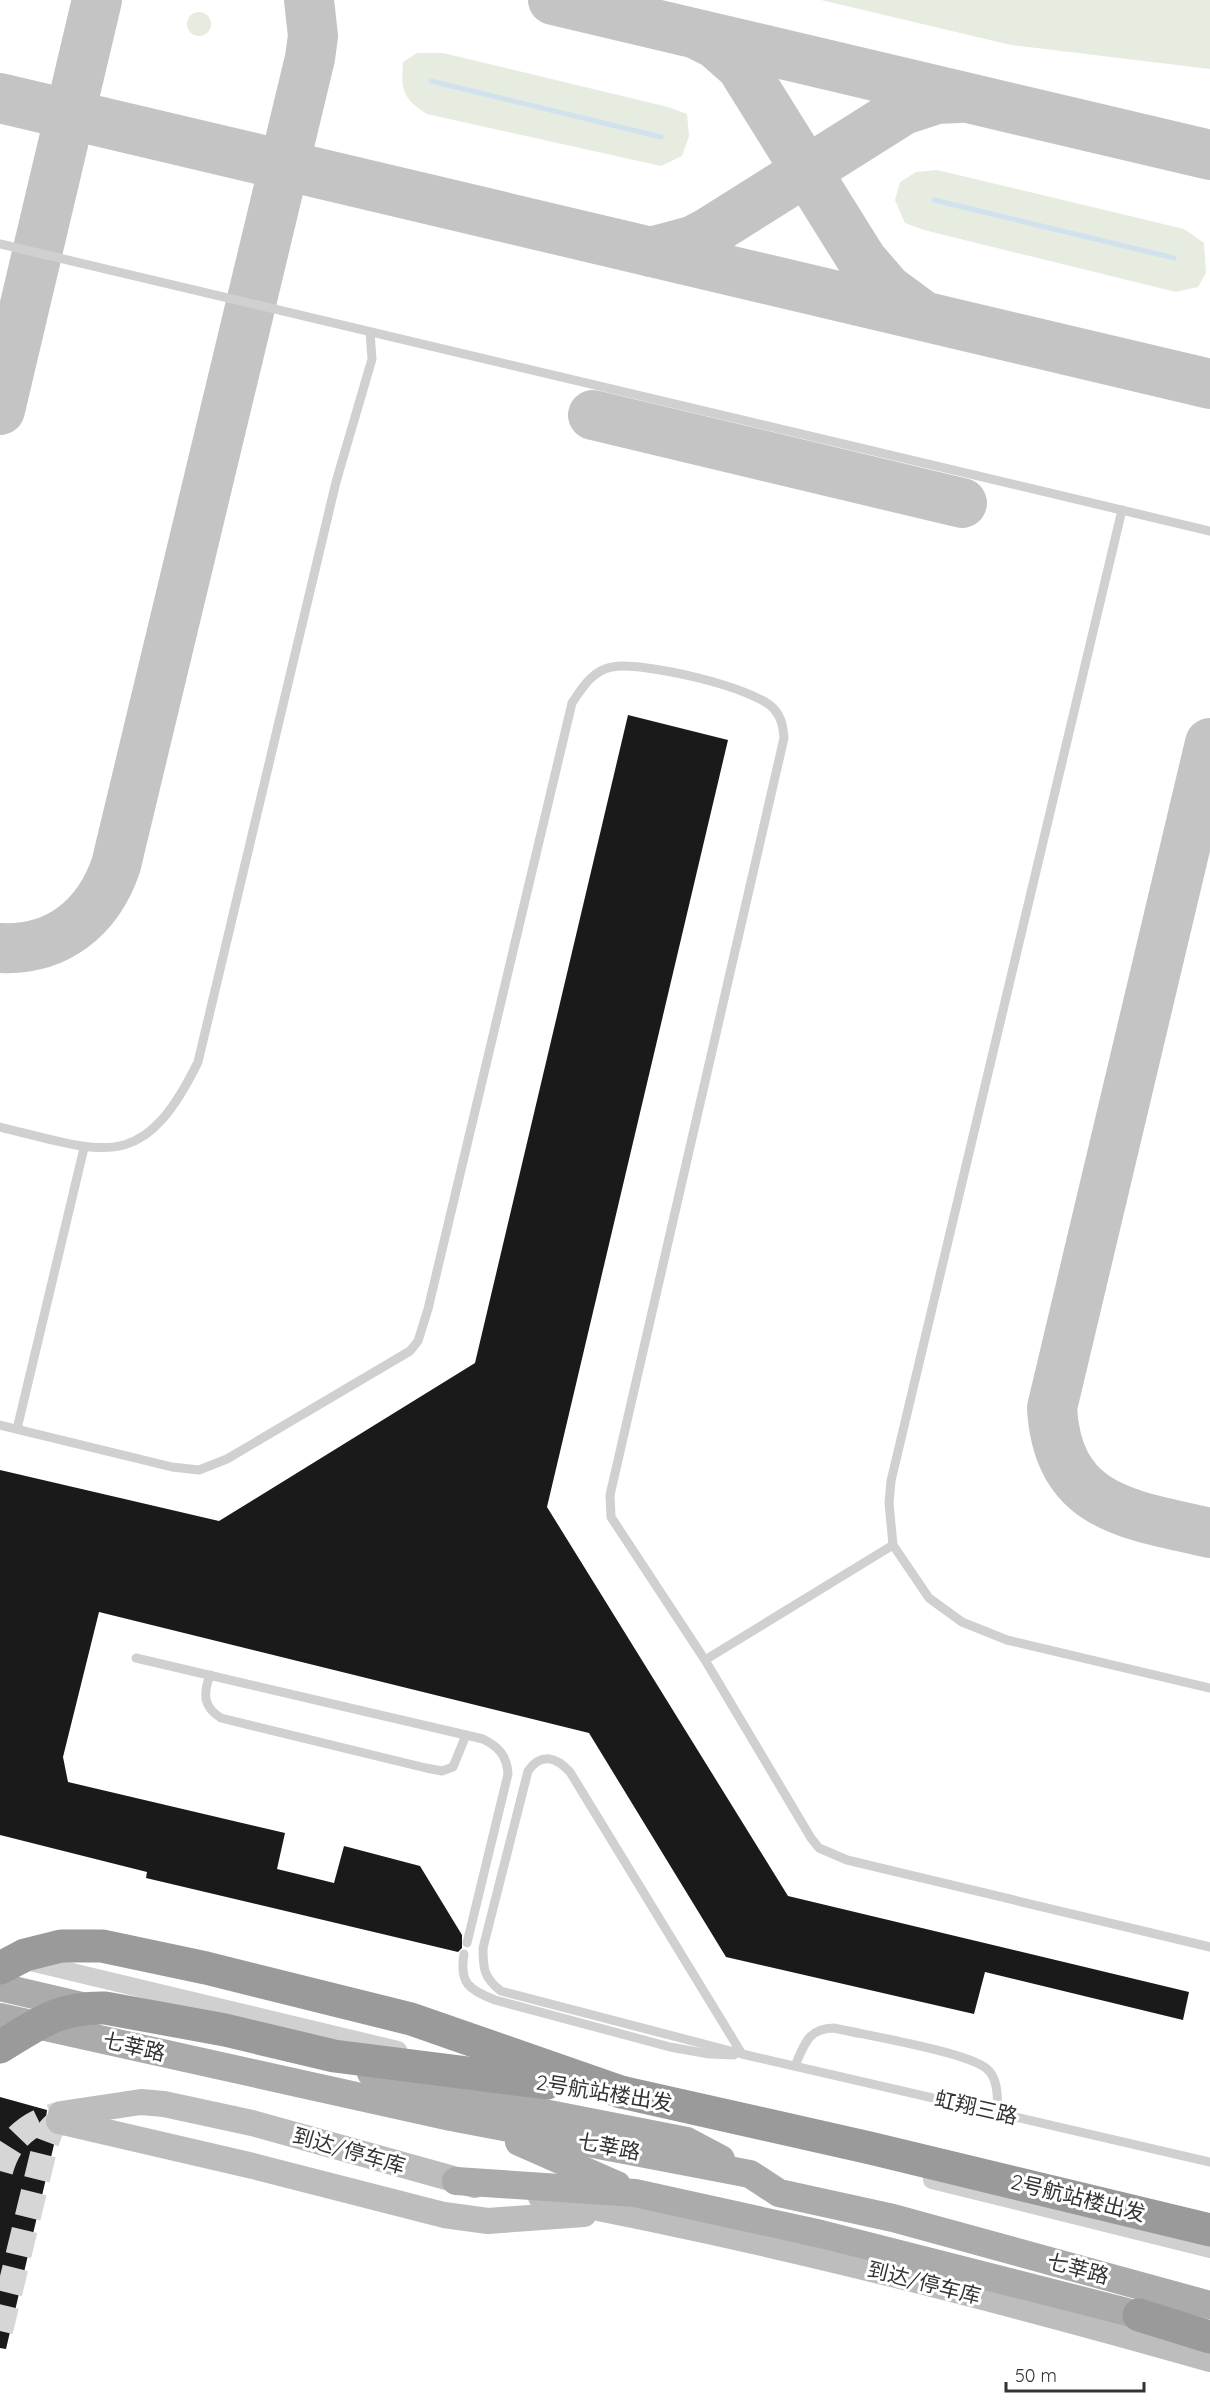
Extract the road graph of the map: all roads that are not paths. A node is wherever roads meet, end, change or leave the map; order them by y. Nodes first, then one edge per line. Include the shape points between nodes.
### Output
1 (0, 244) edge
2 (370, 332) junction
3 (1122, 510) junction
4 (1210, 531) edge
5 (0, 1126) edge
6 (84, 1148) junction
7 (0, 1425) edge
8 (17, 1429) junction
9 (893, 1545) junction
10 (136, 1658) dead end
11 (705, 1660) junction
12 (210, 1675) junction
13 (1210, 1688) edge
14 (466, 1735) junction
15 (467, 1942) dead end
16 (1210, 1947) edge
17 (464, 1954) dead end
18 (0, 1955) edge
19 (0, 1968) edge
20 (0, 1987) edge
21 (0, 2017) edge
22 (0, 2047) edge
23 (742, 2054) junction
24 (795, 2066) junction
25 (621, 2092) junction
26 (998, 2113) junction
27 (451, 2117) junction
28 (1210, 2162) edge
29 (750, 2174) junction
30 (456, 2181) joint
31 (635, 2204) junction
32 (713, 2210) junction
33 (893, 2218) junction
34 (1210, 2230) edge
35 (1210, 2250) edge
36 (1210, 2305) edge
37 (1139, 2315) junction
38 (1210, 2330) edge
39 (1210, 2337) edge
40 (1210, 2359) edge

1 - 2 lane
2 - 3 lane
2 - 6 lane via 372,359 336,482 198,1062 182,1095 156,1130 125,1146
3 - 4 lane
3 - 9 lane via 891,1481
5 - 6 lane
6 - 8 lane
7 - 8 lane
8 - 11 lane via 172,1467 199,1470 227,1459 410,1351 418,1341 428,1309 572,703 583,686 611,667 657,669 746,691 774,708 782,720 784,738 610,1495 611,1517
9 - 11 lane
9 - 13 lane via 929,1598 977,1629 1007,1640
10 - 12 lane
11 - 16 lane via 819,1848 847,1860
12 - 14 lane
12 - 14 lane via 205,1696 207,1707 221,1718 426,1768 442,1771 453,1767
14 - 15 lane via 498,1748 507,1762 508,1774
17 - 23 lane via 461,1970 469,1986 495,2000 670,2046 709,2054
18 - 35 street
19 - 25 highway, bridge via 25,1955 62,1946 102,1946 411,2019
20 - 29 main road via 528,2110 687,2141
21 - 27 main road, 七莘路
22 - 25 highway, 2号航站楼出发, bridge via 57,2013 105,2008 225,2030 334,2056
23 - 23 lane via 570,1772 555,1760 534,1761 528,1771 483,1948 483,1969 488,1981 501,1991
23 - 24 lane, 虹翔三路
24 - 26 lane, 虹翔三路
24 - 26 lane via 811,2032 821,2028 956,2056 988,2069 996,2081
25 - 34 highway, 2号航站楼出发
26 - 28 lane, 虹翔三路
27 - 29 main road, 七莘路
27 - 31 main road via 534,2148
29 - 33 main road, 七莘路 via 779,2193
30 - 31 main road
30 - 31 main road, 到达/停车库 via 252,2123 164,2104 141,2102 60,2118 444,2215 488,2221
31 - 32 main road, 到达/停车库
31 - 40 main road, 到达/停车库
32 - 33 main road
32 - 37 main road, 到达/停车库
33 - 36 main road, 七莘路
37 - 38 highway
37 - 39 highway

